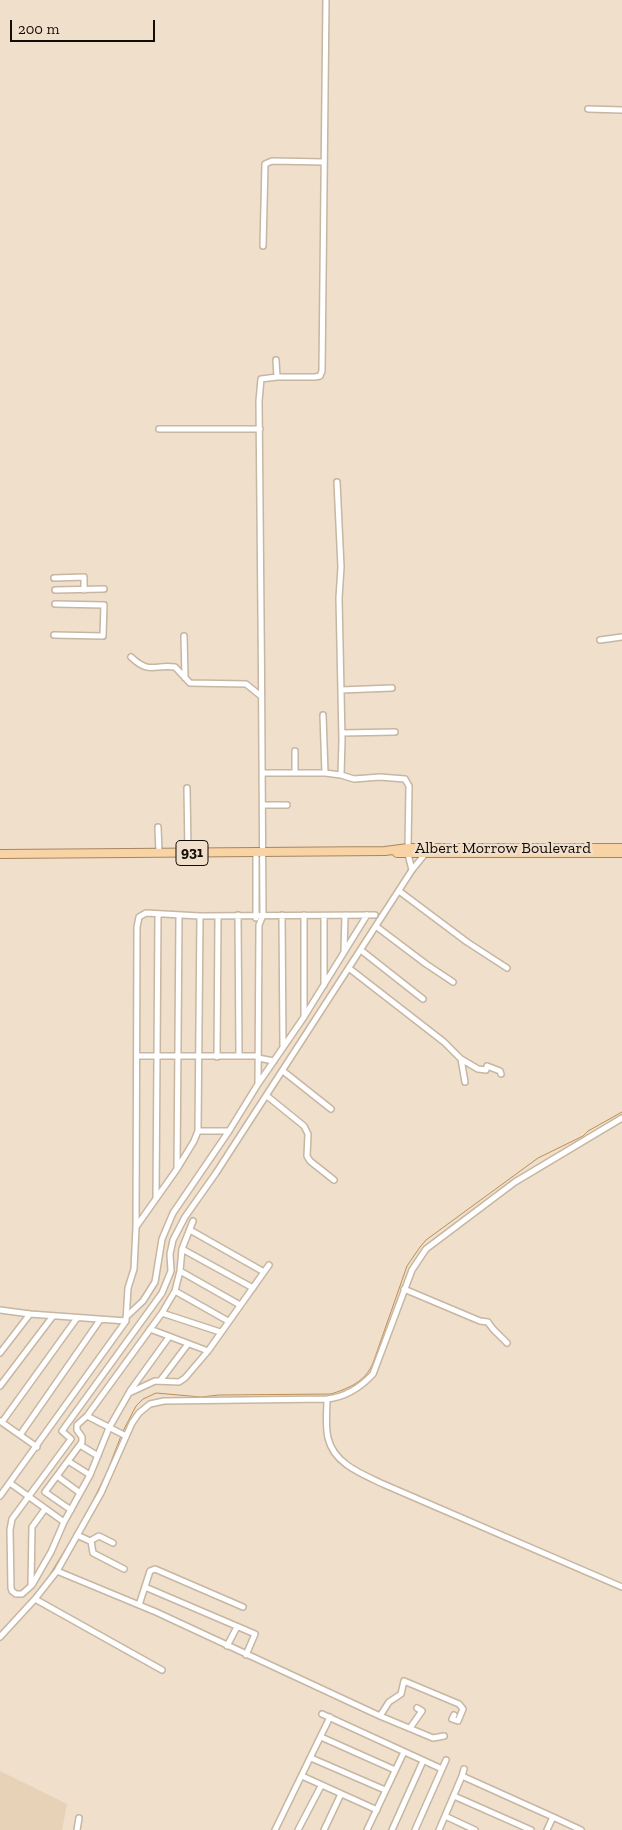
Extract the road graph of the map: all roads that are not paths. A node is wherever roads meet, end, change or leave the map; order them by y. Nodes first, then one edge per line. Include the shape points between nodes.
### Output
1 (326, 0) edge
2 (588, 109) dead end
3 (622, 110) edge
4 (324, 162) junction
5 (263, 246) dead end
6 (276, 360) dead end
7 (277, 377) junction
8 (260, 428) junction
9 (159, 429) dead end
10 (337, 482) dead end
11 (54, 578) dead end
12 (104, 589) dead end
13 (55, 590) dead end
14 (84, 590) junction
15 (55, 604) dead end
16 (54, 634) dead end
17 (184, 636) dead end
18 (622, 638) edge
19 (600, 640) dead end
20 (131, 657) dead end
21 (185, 678) junction
22 (392, 688) dead end
23 (341, 690) junction
24 (261, 696) junction
25 (323, 715) dead end
26 (395, 732) dead end
27 (342, 733) junction
28 (295, 751) dead end
29 (263, 773) junction
30 (296, 773) junction
31 (324, 774) junction
32 (341, 775) junction
33 (187, 788) dead end
34 (263, 805) junction
35 (287, 805) dead end
36 (158, 827) dead end
37 (622, 848) edge
38 (408, 851) junction
39 (259, 852) junction
40 (159, 853) junction
41 (188, 853) junction
42 (622, 853) edge
43 (0, 854) edge
44 (425, 854) junction
45 (412, 870) junction
46 (399, 892) junction
47 (158, 914) junction
48 (238, 915) junction
49 (255, 915) junction
50 (263, 915) junction
51 (282, 915) junction
52 (345, 915) junction
53 (368, 915) junction
54 (375, 915) dead end
55 (179, 916) junction
56 (200, 916) junction
57 (218, 916) junction
58 (304, 916) junction
59 (324, 916) junction
60 (259, 925) junction
61 (377, 927) junction
62 (362, 951) junction
63 (344, 953) junction
64 (324, 964) junction
65 (336, 967) junction
66 (507, 968) dead end
67 (350, 969) junction
68 (453, 982) dead end
69 (324, 986) junction
70 (423, 999) dead end
71 (304, 1017) junction
72 (283, 1028) junction
73 (294, 1029) junction
74 (283, 1047) junction
75 (137, 1056) junction
76 (157, 1056) junction
77 (239, 1056) junction
78 (178, 1057) junction
79 (198, 1057) junction
80 (217, 1057) junction
81 (258, 1057) junction
82 (461, 1059) junction
83 (274, 1061) junction
84 (283, 1071) junction
85 (501, 1074) dead end
86 (465, 1082) dead end
87 (258, 1084) junction
88 (267, 1096) junction
89 (331, 1109) dead end
90 (622, 1118) edge
91 (198, 1130) junction
92 (229, 1131) junction
93 (177, 1169) junction
94 (334, 1180) dead end
95 (156, 1200) junction
96 (193, 1222) dead end
97 (136, 1228) junction
98 (190, 1230) junction
99 (182, 1249) junction
100 (270, 1265) dead end
101 (180, 1271) junction
102 (264, 1272) junction
103 (253, 1288) junction
104 (404, 1289) junction
105 (176, 1291) junction
106 (240, 1305) junction
107 (0, 1310) edge
108 (162, 1313) junction
109 (30, 1314) junction
110 (53, 1316) junction
111 (77, 1318) junction
112 (126, 1319) junction
113 (100, 1320) junction
114 (228, 1321) junction
115 (150, 1329) junction
116 (220, 1332) junction
117 (168, 1337) junction
118 (507, 1343) dead end
119 (188, 1344) junction
120 (208, 1351) junction
121 (0, 1352) edge
122 (138, 1378) junction
123 (160, 1381) junction
124 (145, 1385) junction
125 (0, 1386) edge
126 (129, 1393) junction
127 (327, 1399) junction
128 (87, 1416) junction
129 (1, 1421) edge
130 (109, 1428) junction
131 (20, 1434) junction
132 (125, 1436) junction
133 (80, 1445) junction
134 (37, 1447) junction
135 (98, 1456) junction
136 (68, 1461) junction
137 (90, 1475) junction
138 (57, 1476) junction
139 (10, 1483) junction
140 (45, 1492) junction
141 (80, 1493) junction
142 (0, 1496) edge
143 (28, 1497) junction
144 (41, 1497) dead end
145 (45, 1509) junction
146 (71, 1510) junction
147 (64, 1522) junction
148 (77, 1535) junction
149 (91, 1541) junction
150 (113, 1543) dead end
151 (124, 1569) dead end
152 (57, 1570) junction
153 (31, 1586) junction
154 (145, 1587) junction
155 (622, 1588) edge
156 (35, 1599) junction
157 (139, 1605) junction
158 (243, 1607) dead end
159 (237, 1627) junction
160 (0, 1637) edge
161 (227, 1646) junction
162 (246, 1654) junction
163 (162, 1670) dead end
164 (417, 1708) dead end
165 (322, 1714) dead end
166 (454, 1715) dead end
167 (380, 1716) junction
168 (330, 1717) junction
169 (410, 1728) junction
170 (441, 1736) dead end
171 (321, 1738) junction
172 (404, 1752) junction
173 (311, 1758) junction
174 (423, 1760) junction
175 (446, 1760) dead end
176 (442, 1769) junction
177 (464, 1769) dead end
178 (395, 1770) junction
179 (302, 1776) junction
180 (462, 1776) junction
181 (321, 1786) junction
182 (385, 1790) junction
183 (341, 1794) junction
184 (454, 1796) junction
185 (377, 1810) junction
186 (445, 1816) junction
187 (79, 1818) dead end
188 (553, 1818) junction
189 (77, 1830) edge
190 (275, 1830) edge
191 (298, 1830) edge
192 (324, 1830) edge
193 (367, 1830) edge
194 (392, 1830) edge
195 (415, 1830) edge
196 (439, 1830) edge
197 (476, 1830) edge
198 (531, 1830) edge
199 (547, 1830) edge
200 (581, 1830) edge

1 - 4 street
2 - 3 street
4 - 5 street via 265,164
4 - 7 street via 322,371 315,377
6 - 7 street
7 - 8 street via 261,380
8 - 9 street
8 - 24 street
10 - 23 street
11 - 14 street via 84,577
12 - 14 street
13 - 14 street
15 - 16 street via 104,605 103,636
17 - 21 street
18 - 19 street
20 - 21 street via 145,667 175,667
21 - 24 street via 192,684 246,684
22 - 23 street
23 - 27 street
24 - 29 street
25 - 31 street
26 - 27 street
27 - 32 street
28 - 30 street
29 - 30 street
29 - 34 street
30 - 31 street
31 - 32 street
32 - 38 street via 354,779 398,777 408,781
33 - 41 street
34 - 35 street
34 - 39 street
36 - 40 street
37 - 38 highway, Albert Morrow Boulevard / 931
38 - 39 highway, Albert Morrow Boulevard / 931
38 - 44 highway, Albert Morrow Boulevard / 931
38 - 45 street
39 - 41 highway, Albert Morrow Boulevard / 931
39 - 49 street
39 - 50 street
40 - 41 highway, Albert Morrow Boulevard / 931
40 - 43 highway, Albert Morrow Boulevard / 931
42 - 44 highway, Albert Morrow Boulevard / 931
44 - 45 street
45 - 46 street
46 - 61 street
46 - 66 street
47 - 55 street
47 - 75 street via 143,914 137,922
47 - 76 street
48 - 49 street
48 - 57 street
48 - 77 street
49 - 50 street
49 - 60 street
50 - 51 street
50 - 60 street
51 - 58 street
51 - 72 street
52 - 53 street
52 - 59 street
52 - 63 street
53 - 54 street
53 - 63 street
55 - 56 street
55 - 78 street
56 - 57 street
56 - 79 street
57 - 80 street
58 - 59 street
58 - 71 street
59 - 64 street
60 - 81 street
61 - 62 street
61 - 68 street
62 - 67 street
62 - 70 street
63 - 65 street
64 - 65 street
64 - 69 street
65 - 69 street
67 - 82 street
67 - 84 street
69 - 71 street
71 - 73 street
72 - 73 street
72 - 74 street
73 - 74 street
74 - 83 street
75 - 76 street
75 - 97 street
76 - 78 street
76 - 95 street
77 - 80 street
77 - 81 street
78 - 79 street
78 - 93 street
79 - 80 street
79 - 91 street
81 - 83 street
81 - 87 street
82 - 85 street via 478,1069 486,1070 487,1066
82 - 86 street
83 - 87 street
84 - 88 street
84 - 89 street
87 - 92 street
88 - 94 street via 304,1126 308,1134 307,1156
88 - 143 street via 176,1233 170,1254 171,1271 162,1293 62,1431 71,1439
90 - 104 street via 515,1182 452,1228 426,1249
91 - 92 street
91 - 93 street
92 - 112 street via 173,1212 162,1239 155,1282
93 - 95 street
95 - 97 street
96 - 98 street
97 - 112 street
98 - 99 street
98 - 102 street
99 - 101 street
99 - 103 street
100 - 102 street
101 - 105 street
101 - 106 street
102 - 103 street
103 - 106 street
104 - 118 street via 488,1322
104 - 127 street via 373,1374 352,1391
105 - 108 street
105 - 114 street
106 - 114 street
107 - 109 street
108 - 115 street
108 - 116 street
109 - 110 street
109 - 121 street
110 - 111 street
110 - 125 street
111 - 113 street
111 - 129 street
112 - 113 street
112 - 134 street
113 - 131 street
114 - 116 street
115 - 117 street
115 - 128 street
116 - 120 street
117 - 119 street
117 - 122 street
119 - 120 street
119 - 123 street
120 - 123 street via 181,1381
122 - 124 street
122 - 126 street
123 - 124 street
124 - 126 street
126 - 130 street
127 - 132 street via 155,1401 139,1413
127 - 155 street via 329,1442 347,1465
128 - 130 street
128 - 133 street via 76,1427 83,1438
129 - 131 street
130 - 132 street
130 - 135 street
131 - 134 street
132 - 148 street via 101,1493
133 - 135 street
133 - 136 street
134 - 139 street
135 - 137 street
136 - 137 street
136 - 138 street
137 - 141 street
138 - 140 street
138 - 141 street
139 - 142 street
139 - 143 street
140 - 144 street
140 - 146 street
141 - 146 street
143 - 145 street
143 - 153 street via 11,1521 11,1588 13,1593 21,1594
145 - 147 street
145 - 153 street via 32,1527
146 - 147 street
147 - 153 street
148 - 149 street
148 - 152 street
149 - 150 street via 99,1536
149 - 151 street via 93,1553
152 - 156 street
152 - 157 street
154 - 157 street
154 - 158 street via 150,1571 155,1569
154 - 159 street
156 - 160 street
156 - 163 street
157 - 161 street
159 - 161 street
159 - 162 street via 254,1634
161 - 162 street
162 - 167 street
164 - 169 street via 422,1711
165 - 168 street
166 - 167 street via 452,1719 458,1721 463,1709 459,1704 404,1681 401,1694 389,1702
167 - 169 street
168 - 171 street
168 - 172 street
169 - 170 street
171 - 173 street
171 - 178 street
172 - 174 street
172 - 178 street
173 - 179 street
173 - 182 street
174 - 176 street
174 - 194 street
175 - 176 street
176 - 195 street
177 - 180 street
178 - 182 street
179 - 181 street
179 - 190 street
180 - 184 street
180 - 188 street
181 - 183 street
181 - 191 street
182 - 185 street
183 - 185 street
183 - 192 street
184 - 186 street
184 - 198 street
185 - 193 street
186 - 196 street
186 - 197 street
187 - 189 street
188 - 199 street
188 - 200 street

